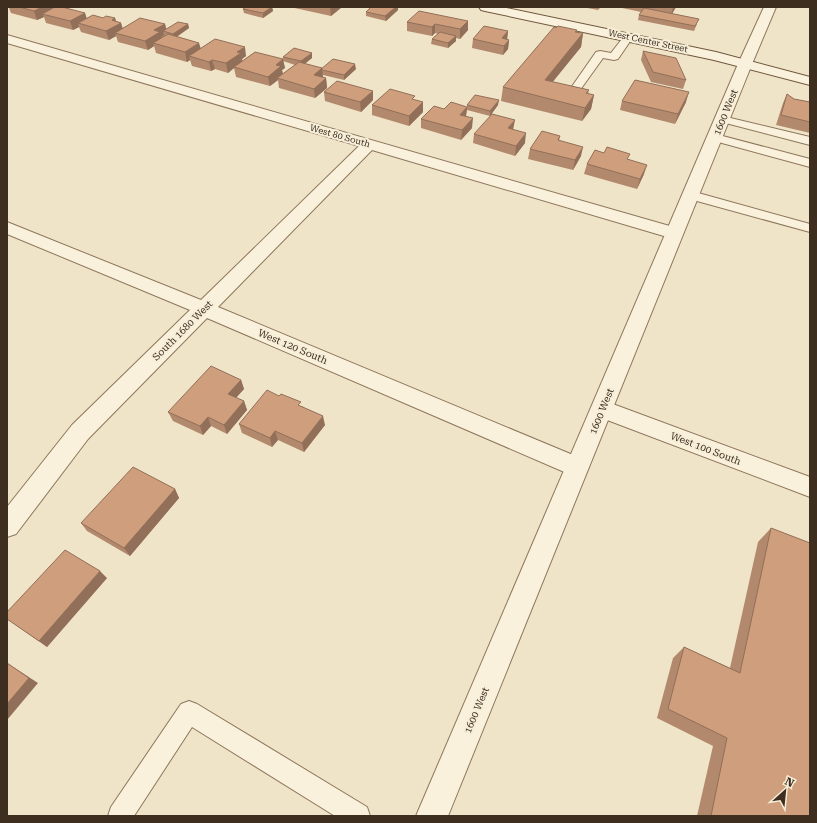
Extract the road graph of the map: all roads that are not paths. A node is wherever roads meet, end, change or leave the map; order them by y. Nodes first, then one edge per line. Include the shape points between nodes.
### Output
1 (485, 7) edge
2 (770, 7) edge
3 (628, 37) junction
4 (7, 39) edge
5 (745, 64) junction
6 (810, 81) edge
7 (571, 95) edge
8 (718, 129) junction
9 (810, 141) edge
10 (369, 144) junction
11 (810, 163) edge
12 (691, 195) junction
13 (7, 228) edge
14 (810, 228) edge
15 (674, 233) junction
16 (204, 308) junction
17 (602, 409) junction
18 (577, 467) junction
19 (810, 487) edge
20 (7, 526) edge
21 (120, 816) edge
22 (358, 816) edge
23 (432, 816) edge

1 - 3 street, West Center Street
2 - 5 street, 1600 West
3 - 5 street, West Center Street
3 - 7 lane via 614,57 600,54
4 - 10 street, West 80 South
5 - 6 street, West Center Street
5 - 8 street, 1600 West
8 - 9 lane
8 - 11 lane
8 - 12 street, 1600 West
10 - 15 street, West 80 South
10 - 16 street, South 1680 West
12 - 14 lane
12 - 15 street, 1600 West
13 - 16 street, West 120 South
15 - 17 street, 1600 West
16 - 18 street, West 120 South
16 - 20 street, South 1680 West via 80,432
17 - 18 street, 1600 West
17 - 19 street, West 100 South
18 - 23 street, 1600 West
21 - 22 lane via 189,712

